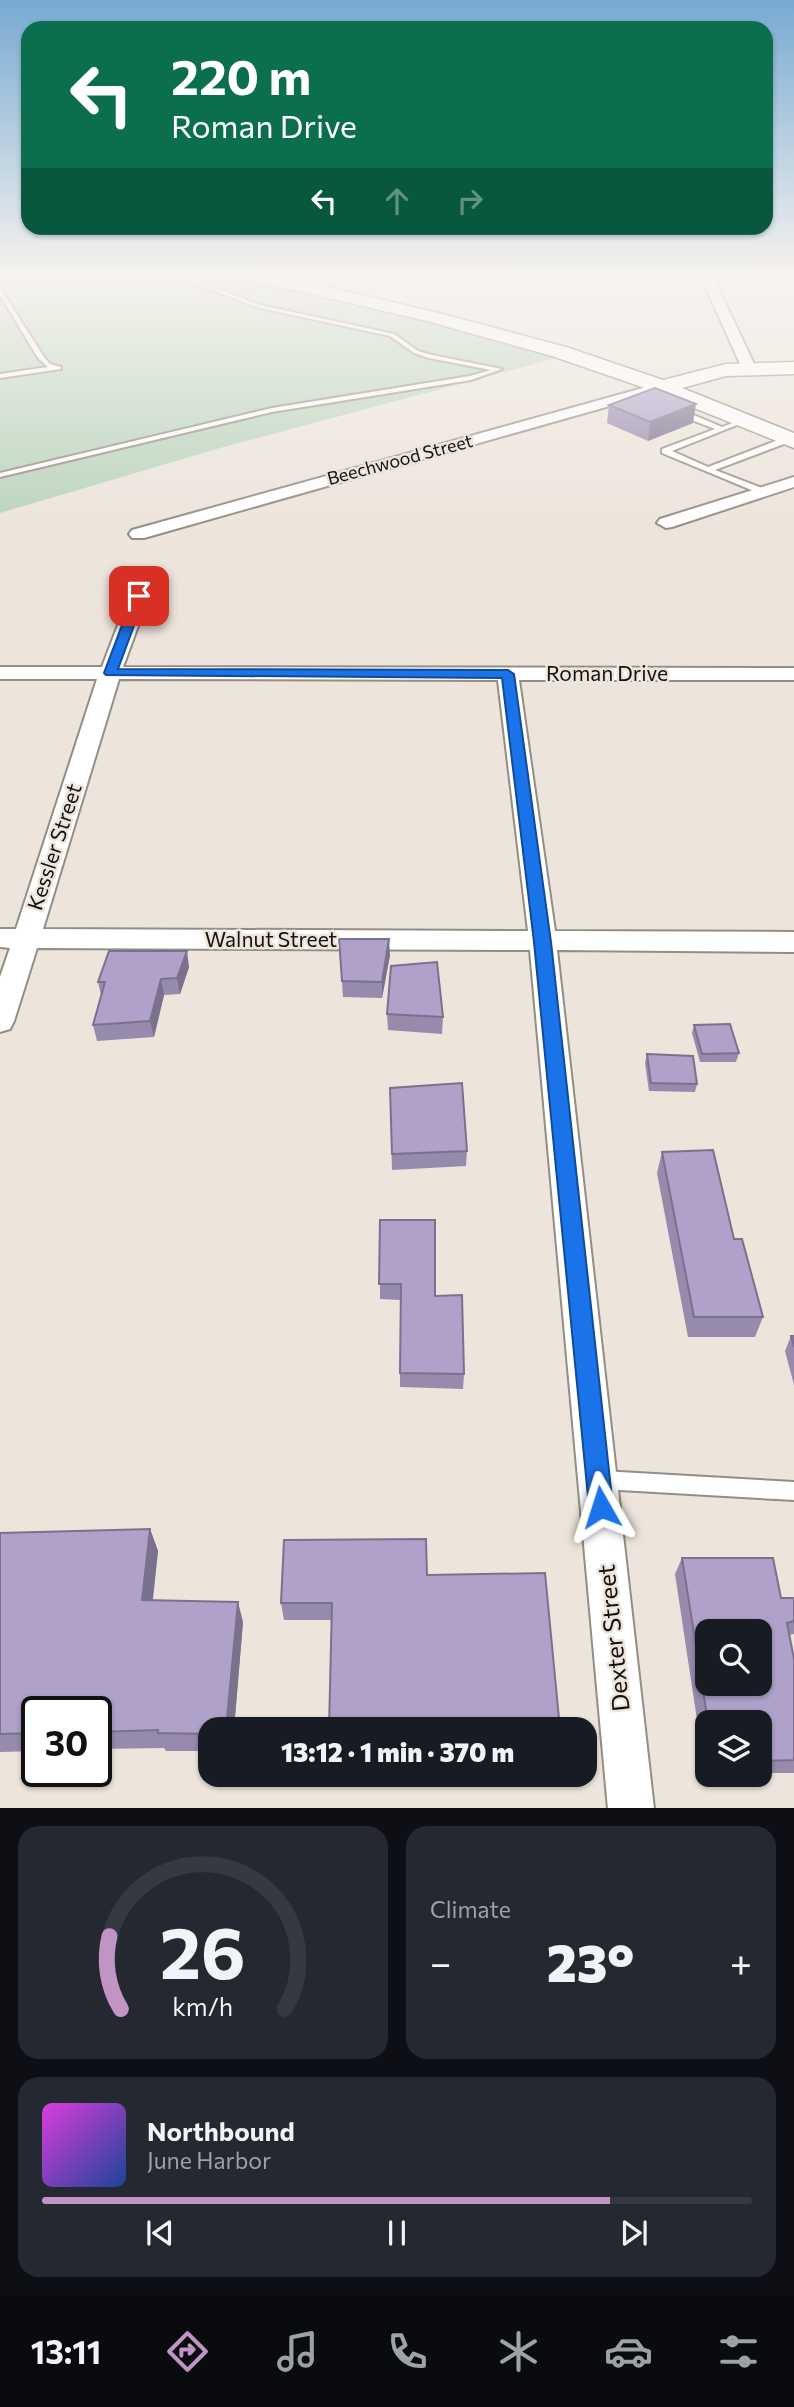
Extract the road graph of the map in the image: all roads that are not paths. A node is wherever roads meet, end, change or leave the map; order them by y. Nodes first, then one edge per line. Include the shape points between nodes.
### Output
1 (44, 361) edge
2 (456, 361) edge
3 (591, 361) edge
4 (746, 361) edge
5 (749, 368) junction
6 (794, 368) edge
7 (0, 376) edge
8 (656, 393) junction
9 (671, 408) edge
10 (743, 421) junction
11 (721, 429) junction
12 (791, 440) edge
13 (708, 470) junction
14 (0, 475) edge
15 (794, 482) edge
16 (764, 492) junction
17 (666, 523) dead end
18 (138, 534) dead end
19 (139, 596) dead end
20 (0, 673) edge
21 (110, 673) junction
22 (508, 674) junction
23 (794, 674) edge
24 (13, 938) edge
25 (543, 942) junction
26 (794, 942) edge
27 (0, 1021) edge
28 (598, 1480) junction
29 (794, 1491) edge
30 (631, 1808) edge

1 - 7 lane via 59,368
2 - 14 lane via 499,369 471,378 272,410
3 - 8 street
4 - 5 street
5 - 6 street
5 - 8 street via 704,374
8 - 10 street
8 - 18 street, Beechwood Street via 615,400
9 - 11 lane
10 - 11 lane
10 - 12 street
11 - 13 lane via 665,451
12 - 13 lane
13 - 16 lane
15 - 16 street
16 - 17 street
19 - 21 street
20 - 21 street, Roman Drive
21 - 22 street, Roman Drive
21 - 24 street, Kessler Street
22 - 23 street, Roman Drive
22 - 25 street, Dexter Street
24 - 25 street, Walnut Street
24 - 27 street, Kessler Street
25 - 26 street, Walnut Street
25 - 28 street, Dexter Street
28 - 29 lane
28 - 30 street, Dexter Street

